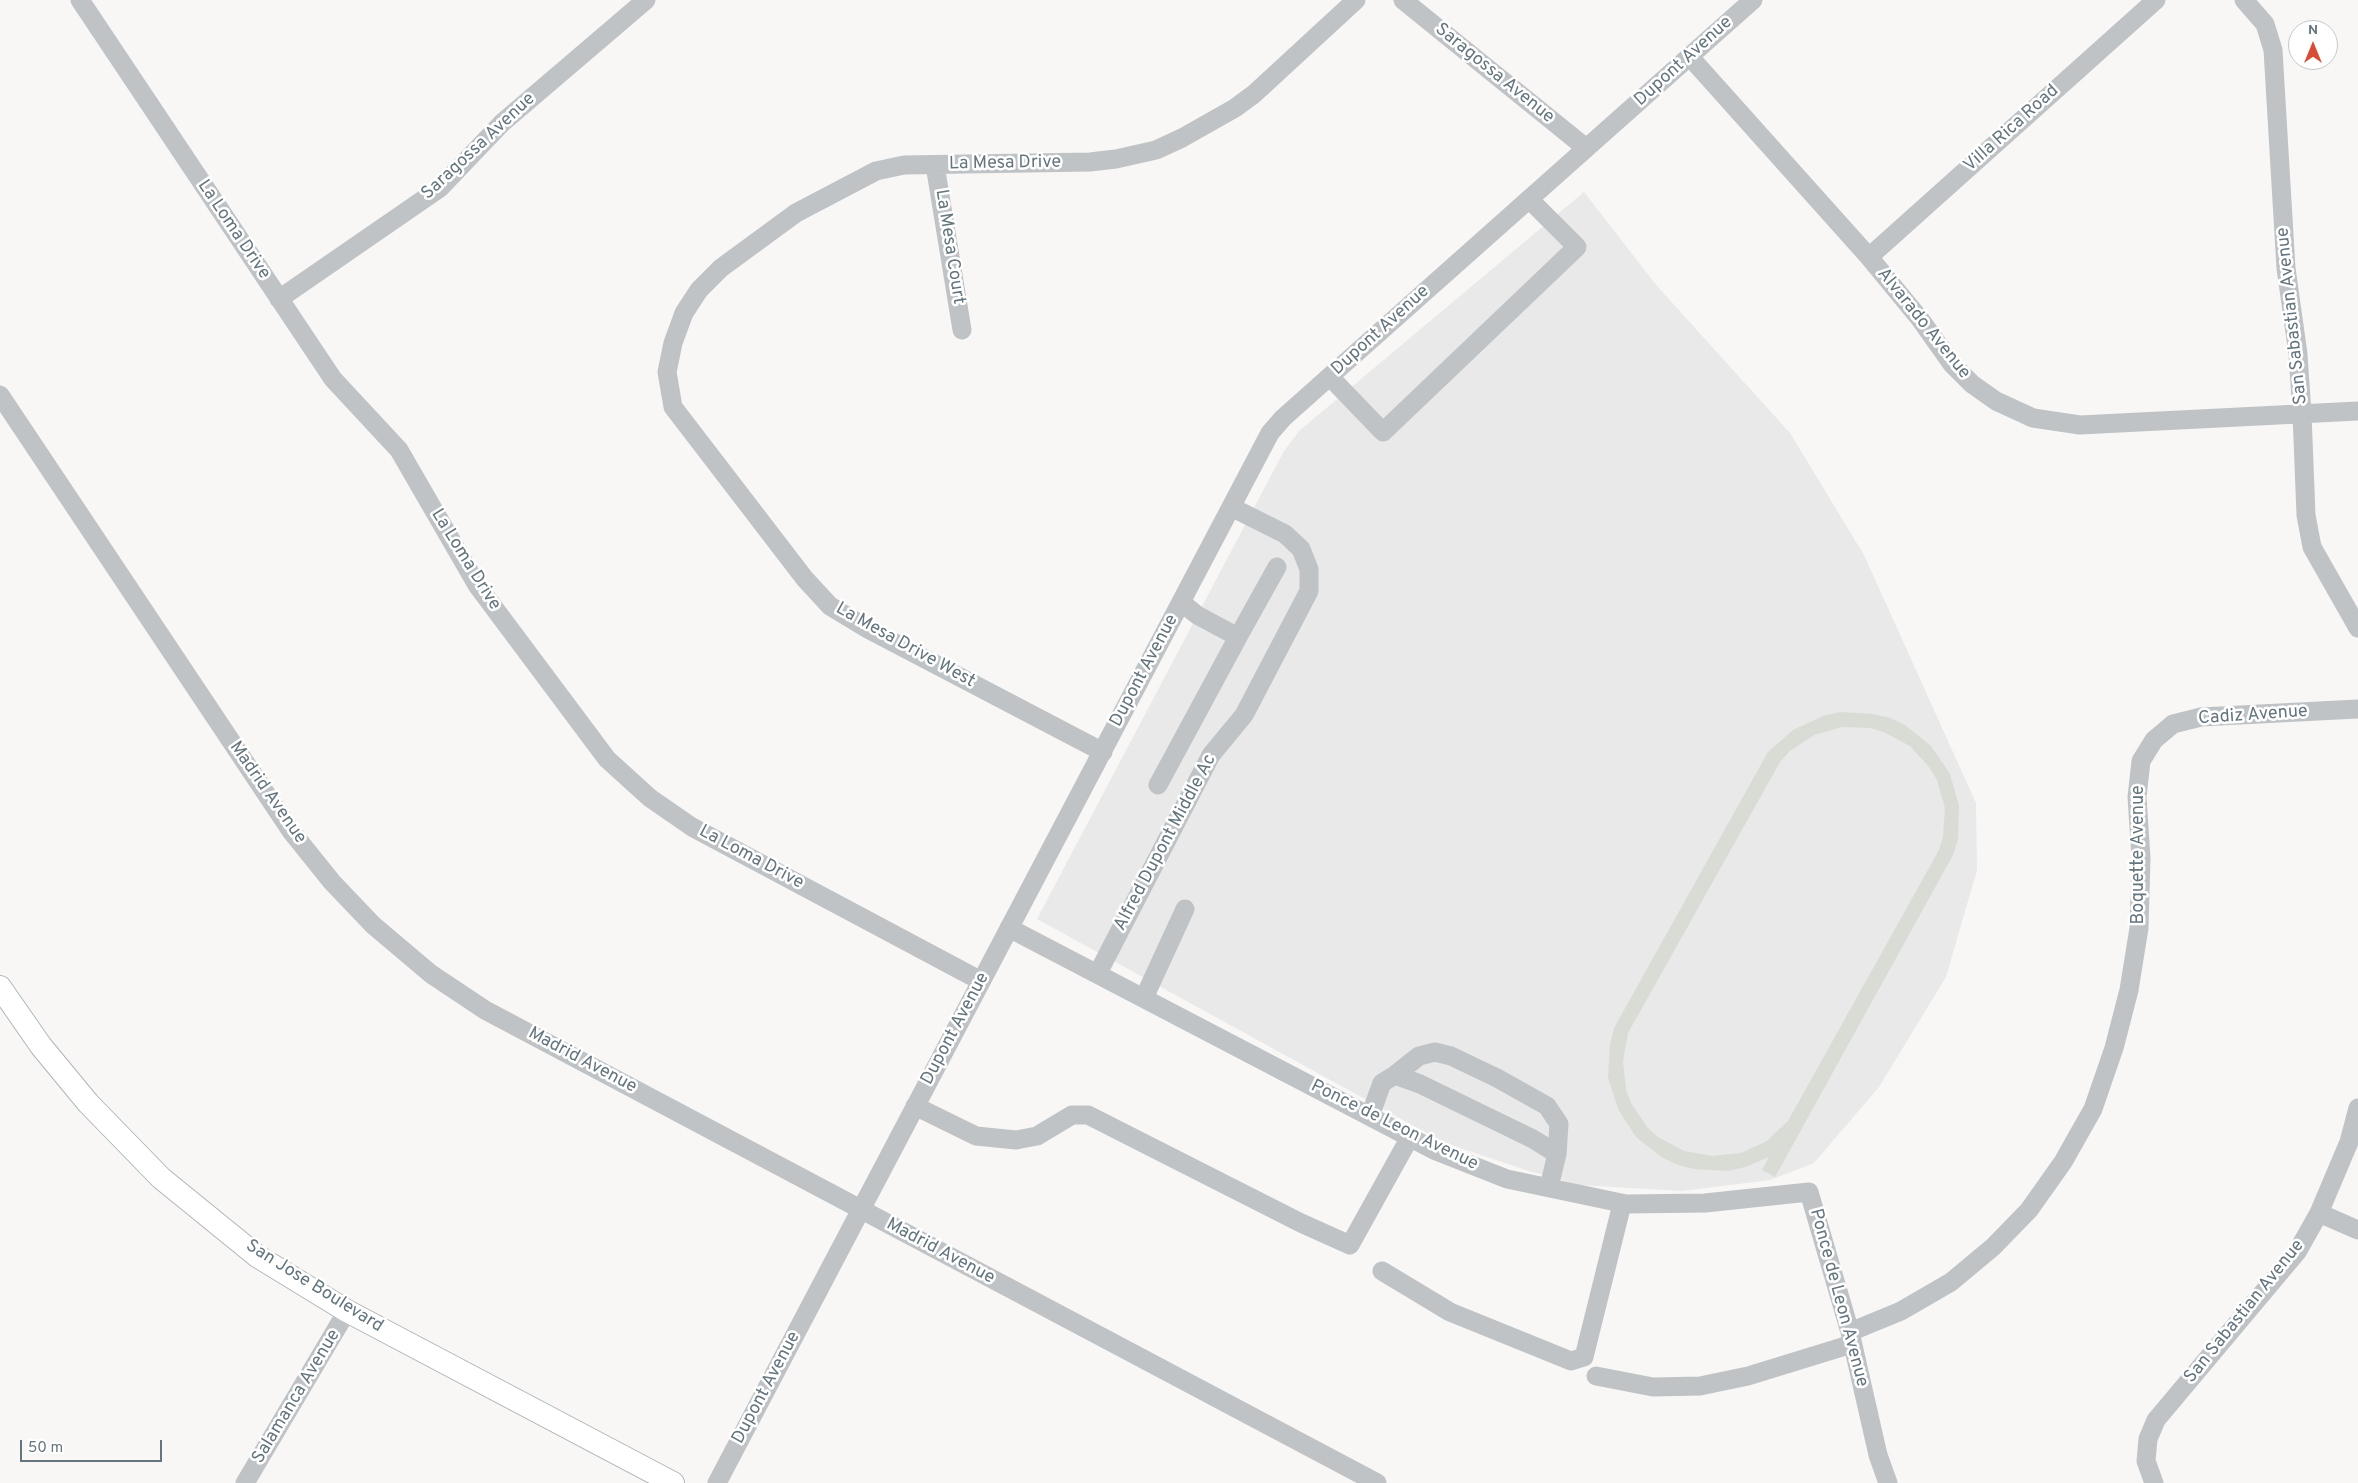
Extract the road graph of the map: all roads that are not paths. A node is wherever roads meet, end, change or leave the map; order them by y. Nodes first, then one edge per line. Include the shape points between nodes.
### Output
1 (80, 0) edge
2 (646, 0) edge
3 (1356, 0) edge
4 (1403, 0) edge
5 (1753, 0) edge
6 (2156, 0) edge
7 (2244, 0) edge
8 (1690, 57) junction
9 (1586, 148) junction
10 (935, 165) junction
11 (1529, 199) junction
12 (1869, 257) junction
13 (279, 299) junction
14 (962, 330) dead end
15 (673, 342) joint
16 (1330, 376) junction
17 (0, 394) edge
18 (2358, 411) edge
19 (2302, 414) junction
20 (1231, 507) junction
21 (1277, 567) dead end
22 (1181, 602) junction
23 (2358, 628) edge
24 (1238, 637) junction
25 (2358, 710) edge
26 (2154, 740) joint
27 (1103, 752) junction
28 (1158, 785) dead end
29 (1184, 909) dead end
30 (1010, 928) junction
31 (1098, 973) junction
32 (981, 981) junction
33 (0, 987) edge
34 (1144, 998) junction
35 (1396, 1075) junction
36 (915, 1106) junction
37 (2358, 1108) edge
38 (1370, 1116) junction
39 (1410, 1137) junction
40 (1557, 1154) junction
41 (1549, 1187) junction
42 (1622, 1204) junction
43 (861, 1210) junction
44 (2319, 1213) junction
45 (2358, 1230) edge
46 (1382, 1271) dead end
47 (348, 1311) junction
48 (1851, 1338) junction
49 (1596, 1376) dead end
50 (245, 1483) edge
51 (672, 1483) edge
52 (717, 1483) edge
53 (1377, 1483) edge
54 (1888, 1483) edge
55 (2154, 1483) edge

1 - 13 street, La Loma Drive
2 - 13 street, Saragossa Avenue via 502,123 440,188
3 - 10 street, La Mesa Drive via 1254,94 1235,108 1156,150 1116,160 1090,162
4 - 9 street, Saragossa Avenue
5 - 8 street, Dupont Avenue
6 - 12 street, Villa Rica Road
7 - 19 street, San Sabastian Avenue via 2265,24 2273,50 2286,268 2298,354
8 - 9 street, Dupont Avenue
8 - 12 street, Alvarado Avenue
9 - 11 street, Dupont Avenue
10 - 14 street, La Mesa Court
10 - 15 street, La Mesa Drive via 904,165 876,171 796,213 721,268 699,290 684,313
11 - 16 street, Dupont Avenue
11 - 16 street via 1577,247 1383,432
12 - 19 street, Alvarado Avenue via 1952,364 1972,384 1996,401 2033,418 2080,425
13 - 32 street, La Loma Drive via 333,379 399,450 477,585 607,759 650,798 692,826
15 - 27 street, La Mesa Drive West via 667,372 673,407 805,579 830,606
16 - 20 street, Dupont Avenue via 1270,433
17 - 43 street, Madrid Avenue via 290,831 373,925 431,974 485,1010
18 - 19 street, Alvarado Avenue
19 - 23 street, San Sabastian Avenue via 2306,515 2312,547
20 - 22 street, Dupont Avenue
20 - 31 street, Alfred Dupont Middle Ac via 1285,534 1301,549 1309,569 1309,592 1244,715 1211,755
21 - 24 street
22 - 24 street via 1197,615
22 - 27 street, Dupont Avenue
24 - 28 street
25 - 26 street, Cadiz Avenue via 2201,717 2173,724
26 - 48 street, Boquette Avenue via 2141,761 2136,797 2141,858 2139,928 2129,990 2114,1048 2092,1108 2063,1162 2029,1210 1993,1247 1951,1282
27 - 30 street, Dupont Avenue
29 - 34 street
30 - 31 street, Ponce de Leon Avenue
30 - 32 street, Dupont Avenue
31 - 34 street, Ponce de Leon Avenue
32 - 36 street, Dupont Avenue
33 - 47 main road, San Jose Boulevard via 41,1046 88,1104 161,1178 258,1256
34 - 38 street, Ponce de Leon Avenue
35 - 38 street via 1382,1083
35 - 40 street via 1524,1135
35 - 40 street via 1419,1056 1435,1052 1497,1078 1547,1106 1558,1124
36 - 39 street via 976,1136 1016,1140 1037,1136 1072,1114 1088,1114 1300,1223 1350,1245
36 - 43 street, Dupont Avenue
37 - 44 street, San Sabastian Avenue via 2349,1142
38 - 39 street, Ponce de Leon Avenue
39 - 41 street, Ponce de Leon Avenue via 1506,1179
40 - 41 street
41 - 42 street, Ponce de Leon Avenue
42 - 46 street via 1584,1356 1571,1361 1450,1312
42 - 48 street, Ponce de Leon Avenue via 1705,1203 1809,1192
43 - 52 street, Dupont Avenue
43 - 53 street, Madrid Avenue
44 - 45 street
44 - 55 street, San Sabastian Avenue via 2297,1252 2156,1420 2148,1439 2146,1461
47 - 50 street, Salamanca Avenue
47 - 51 main road, San Jose Boulevard
48 - 49 street, Boquette Avenue via 1748,1376 1700,1386 1653,1387
48 - 54 street, Ponce de Leon Avenue via 1878,1456

